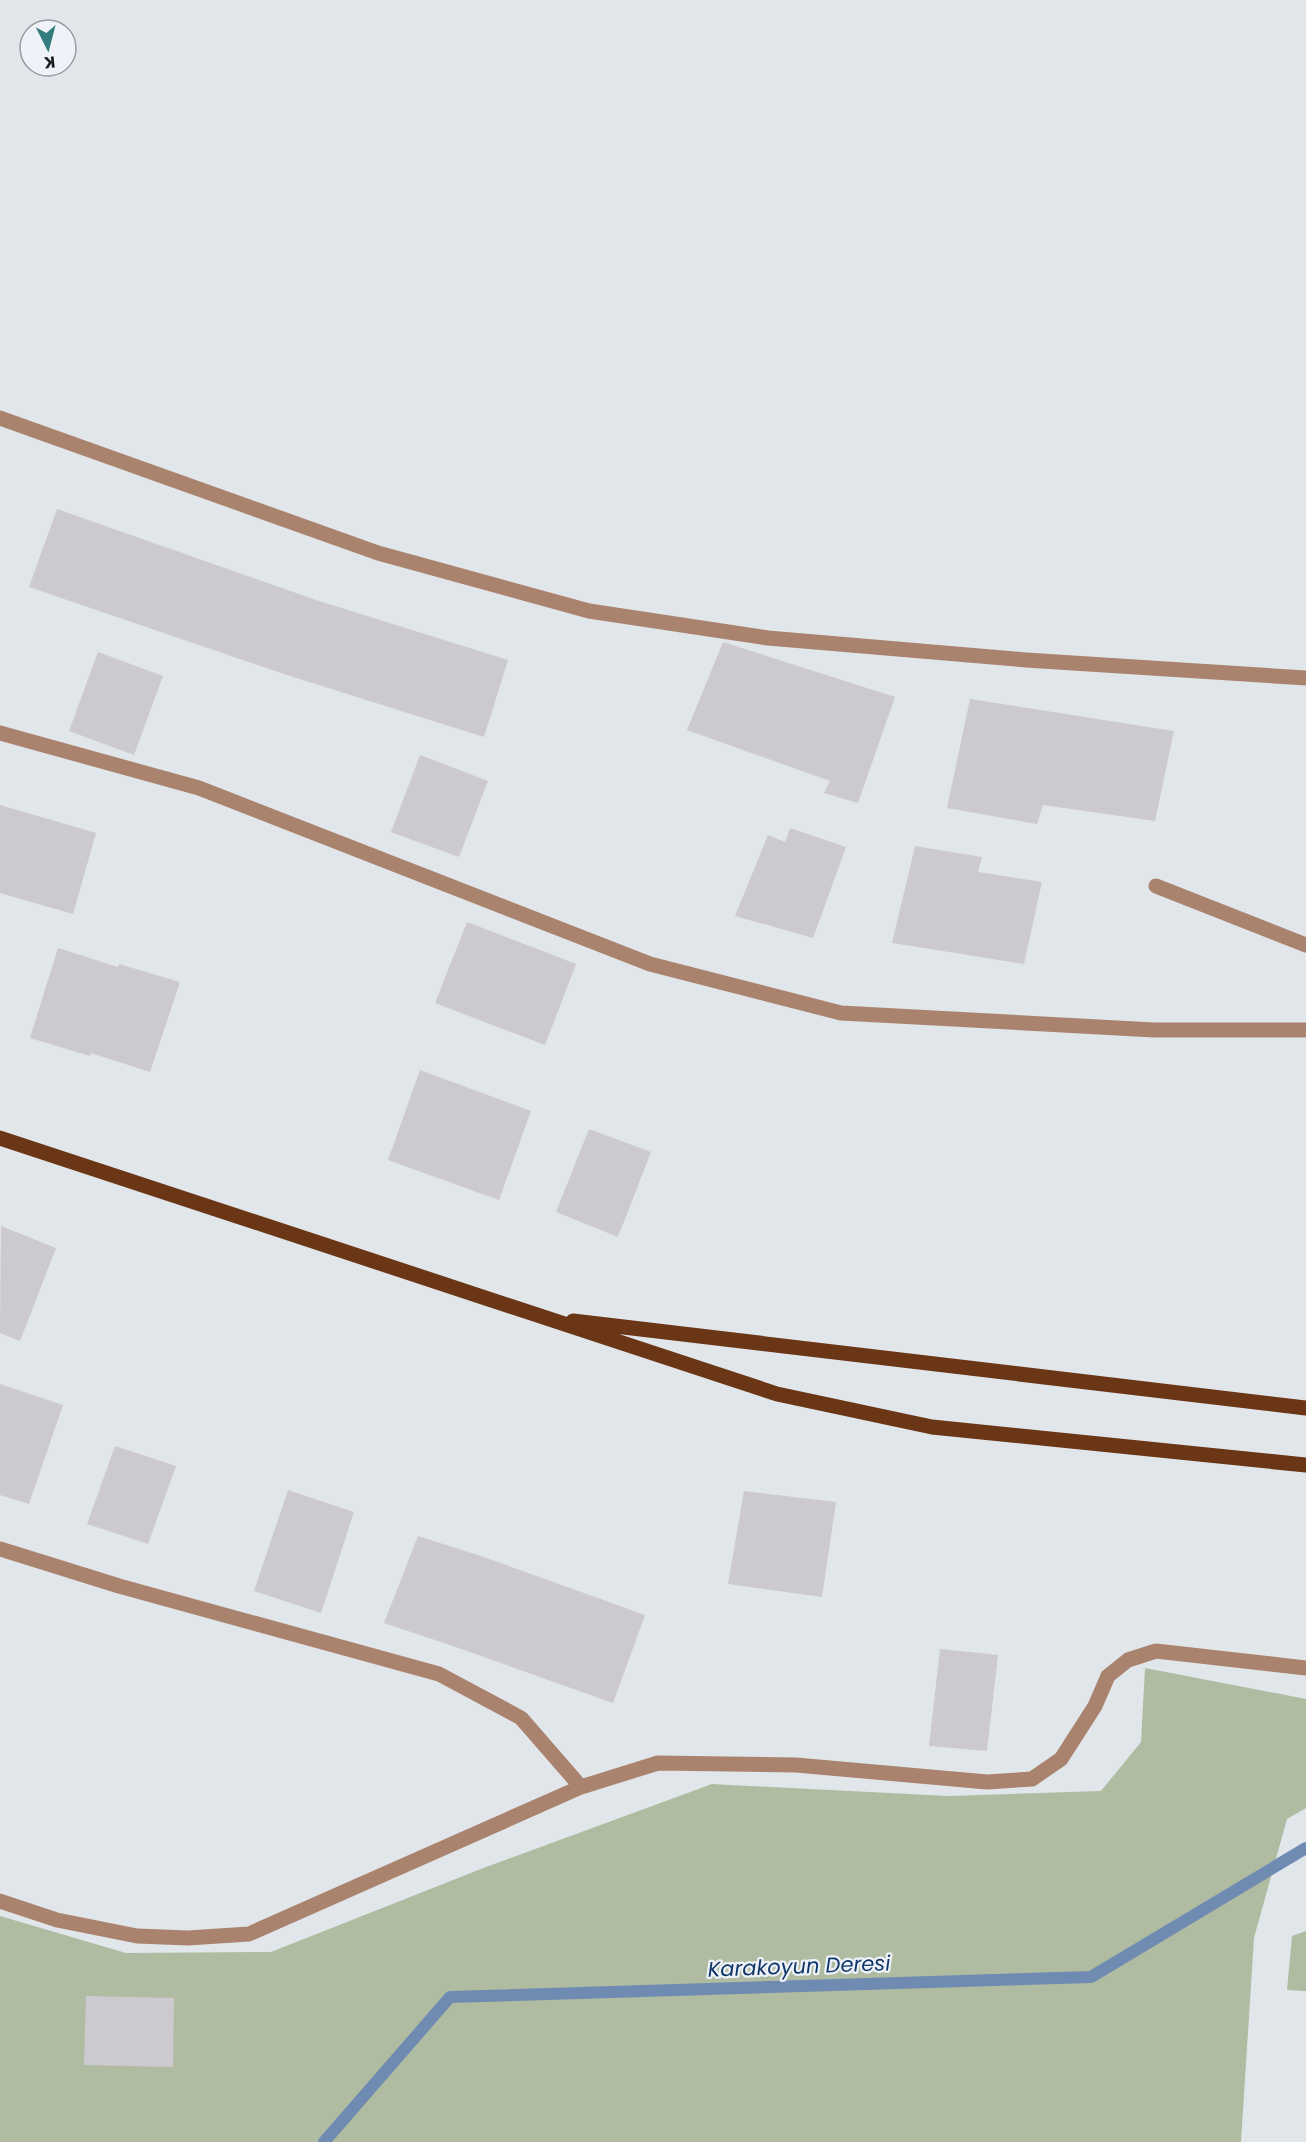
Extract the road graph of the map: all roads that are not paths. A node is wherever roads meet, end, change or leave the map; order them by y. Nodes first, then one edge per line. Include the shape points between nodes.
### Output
1 (0, 418) edge
2 (1306, 678) edge
3 (0, 733) edge
4 (1156, 886) dead end
5 (1306, 945) edge
6 (1306, 1030) edge
7 (0, 1138) edge
8 (542, 1317) junction
9 (1306, 1408) edge
10 (1306, 1465) edge
11 (0, 1549) edge
12 (1306, 1668) edge
13 (581, 1787) junction
14 (0, 1902) edge

1 - 2 street via 378,553 589,611 768,638
3 - 6 street via 200,788 650,964 841,1013 1154,1030
4 - 5 street
7 - 8 main road
8 - 9 main road
8 - 10 main road via 777,1394 932,1427
11 - 13 street via 118,1586 439,1674 521,1718
12 - 13 street via 1156,1651 1128,1660 1108,1676 1095,1706 1061,1759 1032,1779 987,1782 796,1765 658,1763
13 - 14 street via 249,1934 137,1936 57,1920

